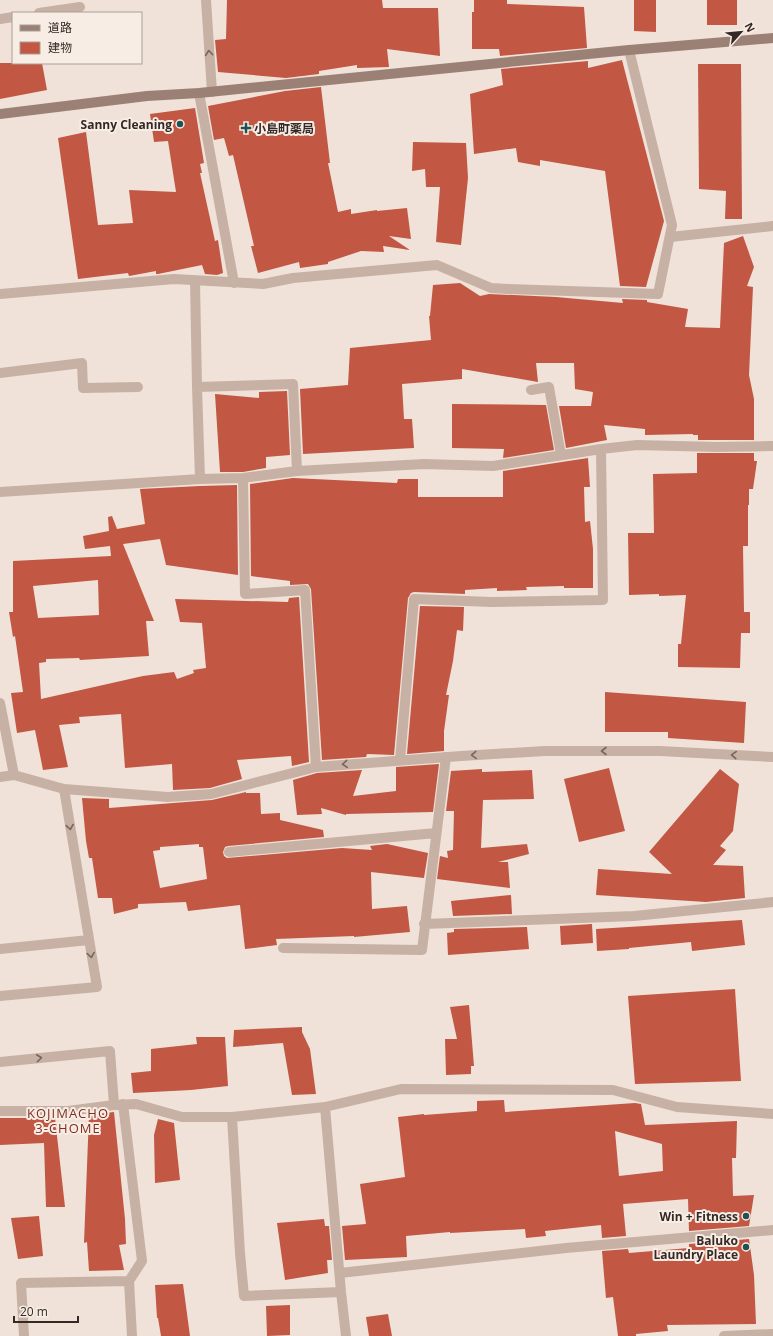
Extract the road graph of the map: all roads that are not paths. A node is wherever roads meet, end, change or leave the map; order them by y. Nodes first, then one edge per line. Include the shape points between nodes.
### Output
1 (206, 0) edge
2 (80, 7) dead end
3 (46, 12) edge
4 (12, 17) edge
5 (0, 19) edge
6 (773, 38) edge
7 (629, 50) junction
8 (212, 92) junction
9 (199, 93) junction
10 (0, 114) edge
11 (773, 226) edge
12 (670, 236) junction
13 (195, 281) junction
14 (234, 283) junction
15 (0, 294) edge
16 (0, 373) edge
17 (138, 387) dead end
18 (196, 387) junction
19 (531, 390) dead end
20 (773, 446) edge
21 (601, 449) junction
22 (562, 455) junction
23 (297, 471) junction
24 (200, 478) junction
25 (243, 478) junction
26 (0, 492) edge
27 (0, 702) edge
28 (446, 757) junction
29 (773, 757) edge
30 (400, 760) junction
31 (316, 767) junction
32 (14, 775) junction
33 (0, 777) edge
34 (64, 789) junction
35 (436, 833) junction
36 (229, 852) dead end
37 (773, 902) edge
38 (424, 924) junction
39 (89, 940) junction
40 (283, 948) dead end
41 (0, 949) edge
42 (0, 996) edge
43 (0, 1062) edge
44 (119, 1104) junction
45 (325, 1107) junction
46 (0, 1111) edge
47 (773, 1114) edge
48 (232, 1117) junction
49 (773, 1230) edge
50 (340, 1273) junction
51 (129, 1281) junction
52 (341, 1292) junction
53 (773, 1334) edge
54 (24, 1336) edge
55 (132, 1336) edge
56 (346, 1336) edge
57 (724, 1336) edge

8 -> 1 street
2 - 3 street
4 - 5 street
6 - 7 street
7 - 8 street
7 - 12 street via 672,225
8 - 9 street
9 - 10 street via 147,96
9 - 14 street
11 - 12 street
12 - 14 street via 658,294 491,288 437,265 293,278 262,284
13 - 14 street
13 - 15 street via 174,279
13 - 18 street
16 - 17 street via 82,363 83,388
18 - 23 street via 292,384
18 - 24 street
19 - 22 street via 549,387
20 - 21 street via 637,445
21 - 22 street
21 - 30 street via 603,600 492,602 414,599
22 - 23 street via 493,466 424,464
23 - 25 street
24 - 25 street
24 - 26 street
25 - 31 street via 245,594 305,590
27 - 32 street
29 -> 28 street via 660,751 545,751
28 - 30 street
28 - 35 street
30 -> 31 street
31 - 34 street via 211,794 168,796
32 - 33 street
32 - 34 street
34 -> 39 street
35 - 36 street
35 - 38 street
37 - 38 street via 634,916
38 - 40 street via 422,950
39 - 41 street
39 -> 42 street via 96,987
43 -> 44 street via 110,1050
44 - 46 street via 68,1112
44 - 48 street via 136,1104 182,1117
44 - 51 street via 142,1261
45 - 47 street via 401,1089 613,1090 677,1107
45 - 48 street
45 - 50 street
48 - 52 street via 244,1296
49 - 50 street via 566,1248
50 - 52 street
51 - 54 street via 21,1284
51 - 55 street
52 - 56 street
53 - 57 street

